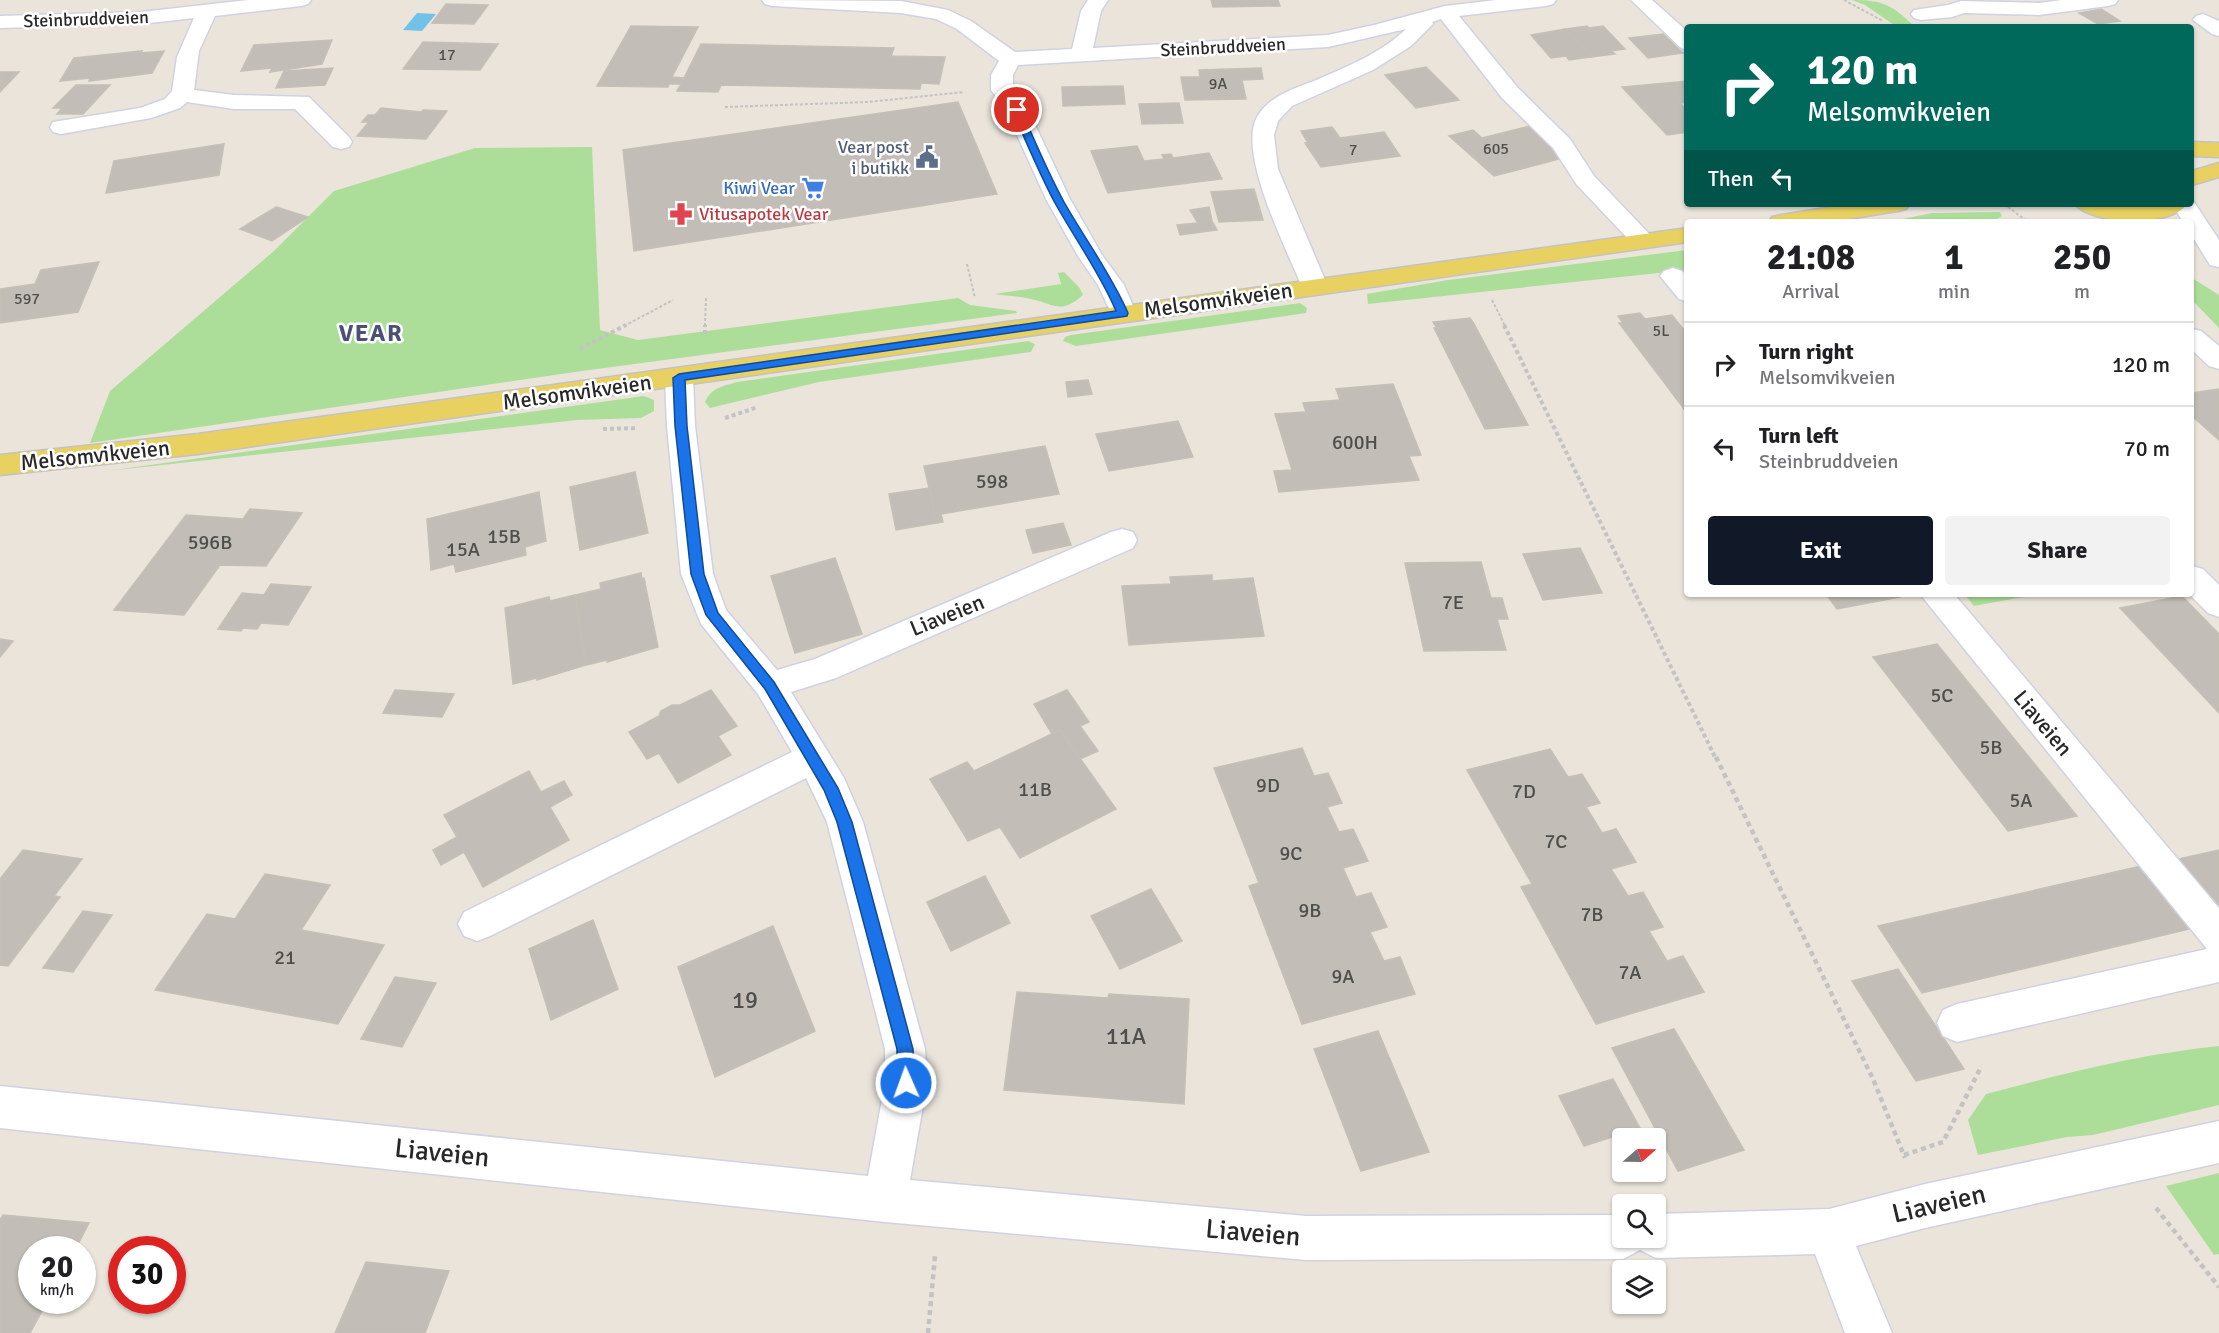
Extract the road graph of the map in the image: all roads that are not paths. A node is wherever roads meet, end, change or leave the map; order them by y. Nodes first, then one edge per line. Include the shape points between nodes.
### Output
1 (301, 0) edge
2 (772, 0) edge
3 (1098, 0) edge
4 (1410, 0) edge
5 (1546, 0) edge
6 (1641, 0) edge
7 (1905, 0) edge
8 (2108, 0) edge
9 (826, 1) edge
10 (1963, 3) edge
11 (208, 10) junction
12 (1439, 14) junction
13 (1928, 20) edge
14 (0, 22) edge
15 (1684, 40) edge
16 (1081, 54) junction
17 (1010, 59) junction
18 (180, 95) junction
19 (61, 127) dead end
20 (341, 142) dead end
21 (2194, 149) edge
22 (2219, 150) edge
23 (2219, 170) edge
24 (2194, 177) edge
25 (1860, 207) edge
26 (2082, 207) edge
27 (2172, 207) edge
28 (1835, 209) edge
29 (2101, 210) edge
30 (1793, 219) edge
31 (2194, 227) edge
32 (1684, 235) edge
33 (1643, 240) junction
34 (2213, 270) edge
35 (1315, 287) junction
36 (1123, 313) junction
37 (2194, 339) edge
38 (2219, 360) edge
39 (679, 378) junction
40 (0, 465) edge
41 (1122, 540) dead end
42 (2194, 579) edge
43 (1938, 597) edge
44 (2219, 606) edge
45 (770, 685) junction
46 (813, 758) junction
47 (477, 924) dead end
48 (2219, 936) edge
49 (2219, 964) edge
50 (1957, 1023) road end
51 (0, 1107) edge
52 (2219, 1142) edge
53 (885, 1200) junction
54 (1829, 1231) junction
55 (1666, 1236) edge
56 (1612, 1237) edge
57 (1869, 1333) edge

1 - 11 street, Steinbruddveien
2 - 9 street
3 - 16 street via 1091,12
4 - 12 street
5 - 12 street, Steinbruddveien
6 - 15 street
7 - 13 street
8 - 10 street via 2039,9
9 - 17 street via 940,14 964,25
10 - 13 street
11 - 14 street, Steinbruddveien via 141,18
11 - 18 street via 186,57
12 - 16 street, Steinbruddveien via 1328,41
12 - 33 street via 1509,93 1562,144 1585,180
12 - 35 street via 1366,66 1284,101 1267,119 1263,135 1266,169
16 - 17 street, Steinbruddveien
17 - 36 street via 1002,75 1002,88 1017,110 1058,199 1111,285
18 - 19 street via 165,109
18 - 20 street via 234,102 301,102
21 - 22 main road
23 - 24 main road
25 - 28 main road
26 - 29 main road
27 - 29 main road via 2154,213
28 - 30 main road
31 - 34 street
32 - 33 main road, Melsomvikveien
33 - 35 main road, Melsomvikveien
35 - 36 main road, Melsomvikveien
36 - 39 main road, Melsomvikveien
37 - 38 street
39 - 40 main road, Melsomvikveien via 198,444
39 - 45 street via 697,574 712,615
41 - 45 street, Liaveien via 824,669
42 - 44 street
43 - 48 street, Liaveien
45 - 46 street
46 - 47 street
46 - 53 street via 831,788 844,822 905,1049 906,1083
49 - 50 street
51 - 53 street, Liaveien
52 - 54 street, Liaveien via 1924,1206
53 - 56 street, Liaveien via 1306,1238
54 - 55 street, Liaveien
54 - 57 street

